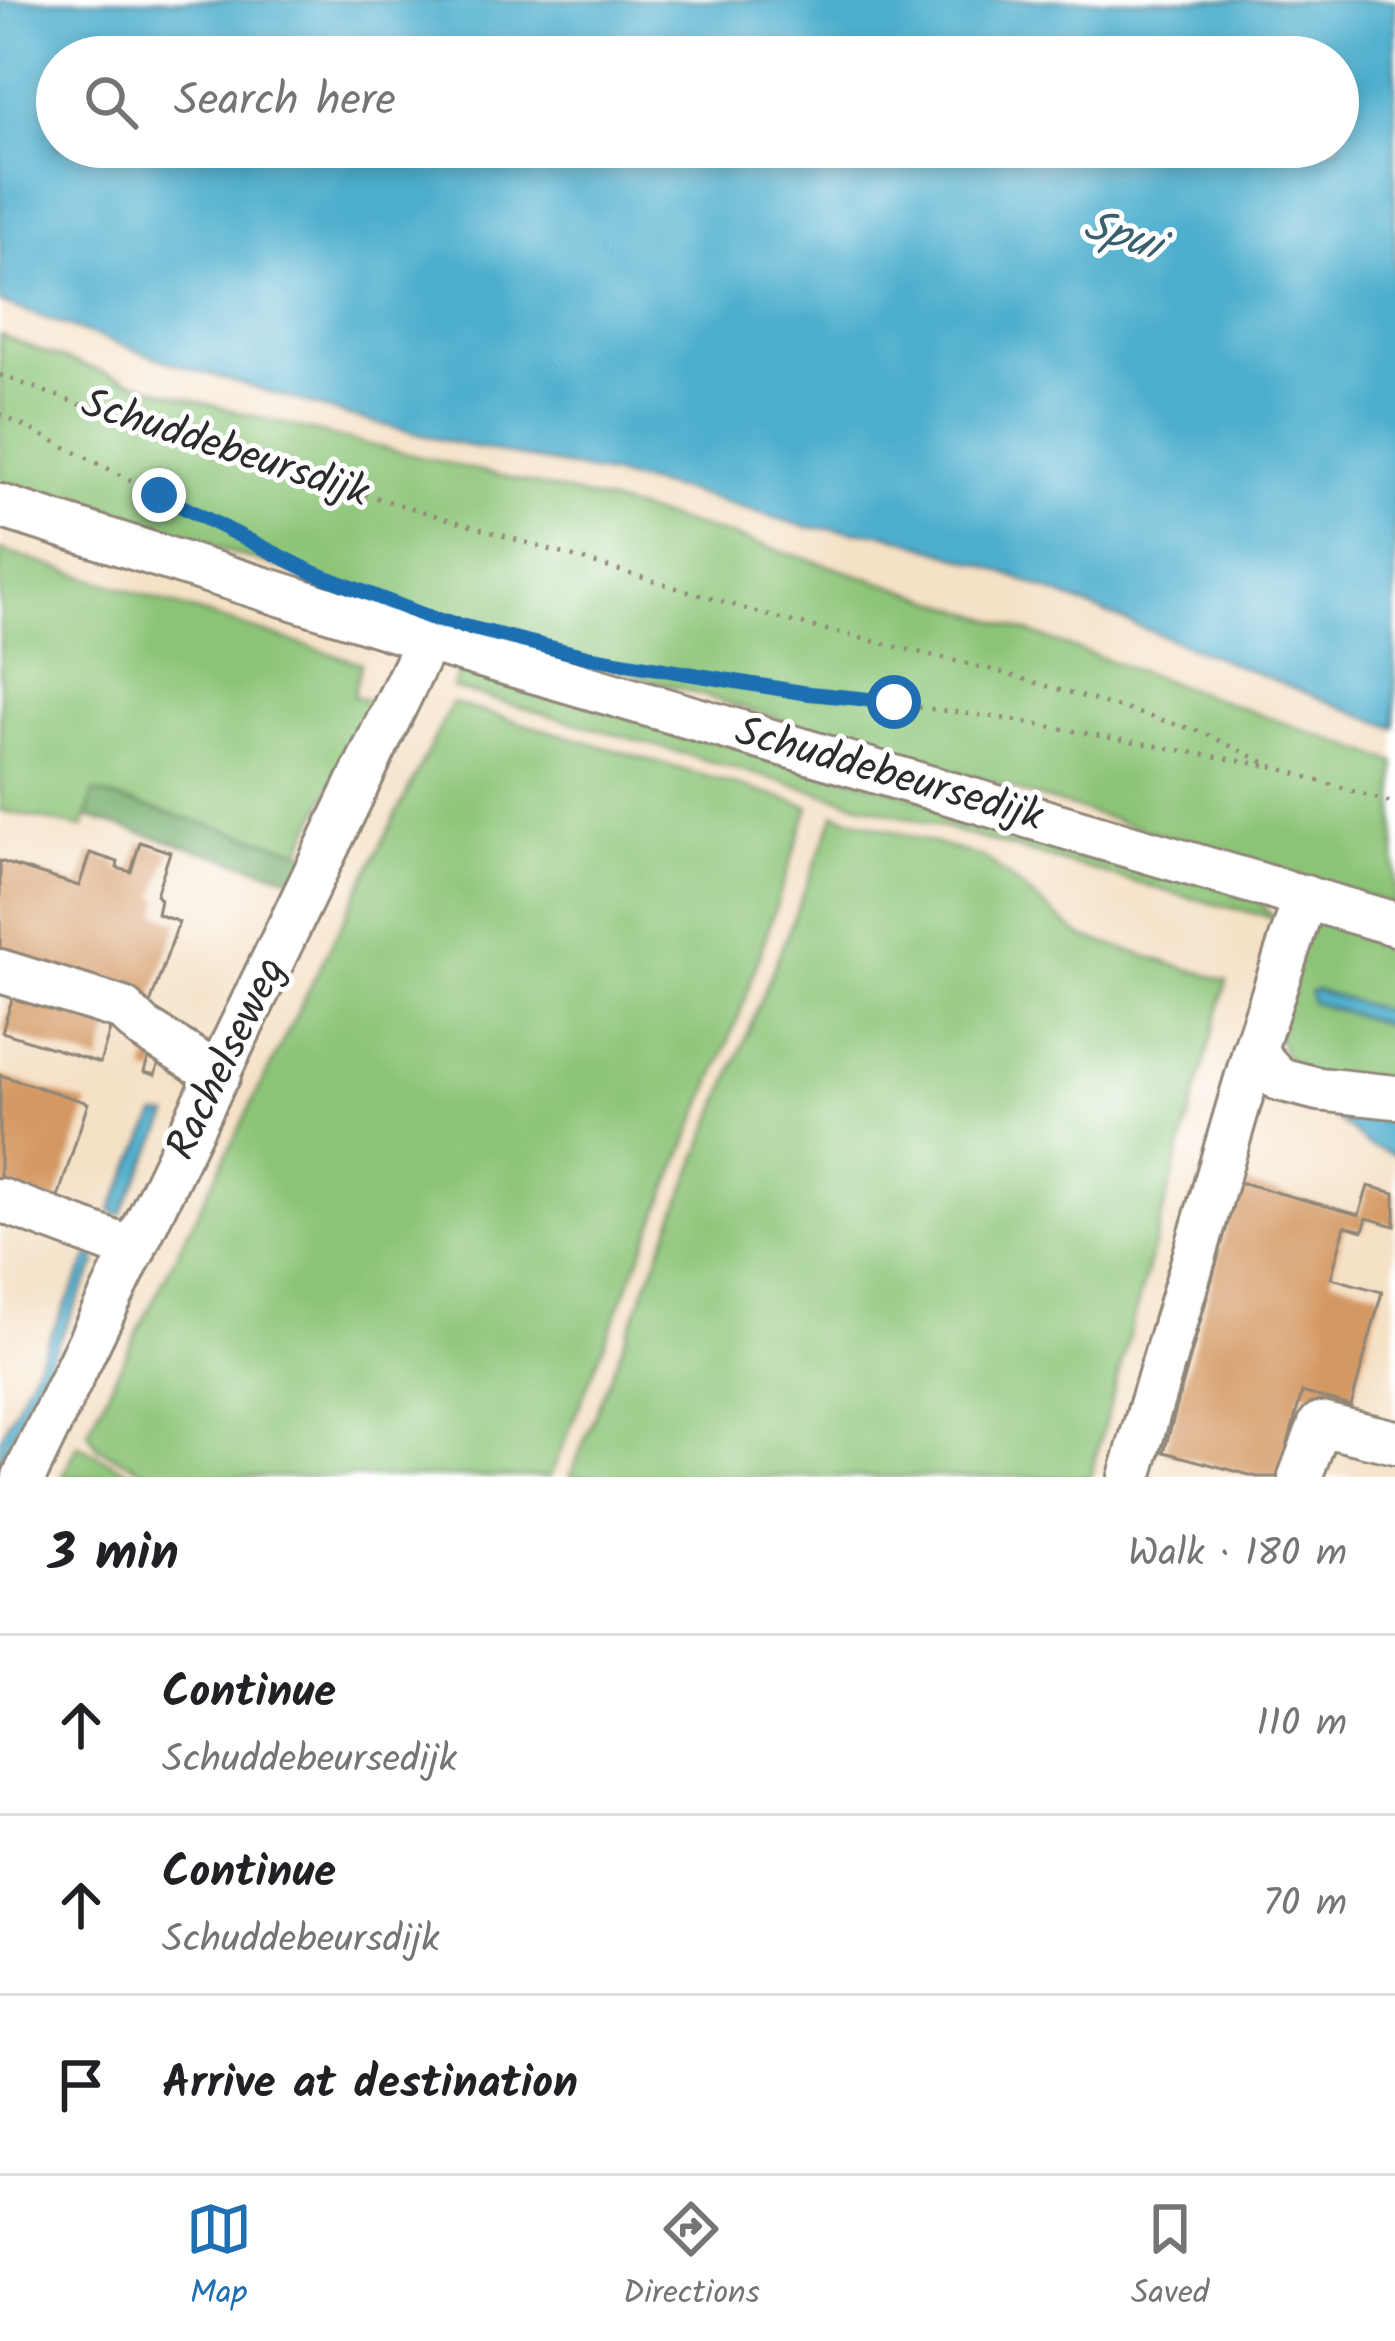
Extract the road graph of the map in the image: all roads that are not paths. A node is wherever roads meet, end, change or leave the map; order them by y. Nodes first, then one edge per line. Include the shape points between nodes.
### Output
1 (0, 506) edge
2 (428, 640) junction
3 (1305, 897) junction
4 (1395, 924) edge
5 (0, 971) edge
6 (1254, 1052) junction
7 (219, 1075) junction
8 (1395, 1097) edge
9 (0, 1200) edge
10 (134, 1250) junction
11 (1395, 1442) edge
12 (24, 1477) edge
13 (1130, 1477) edge
14 (1300, 1477) edge

1 - 2 street, Schuddebeursedijk
2 - 3 street, Schuddebeursedijk
2 - 7 street, Rachelseweg
3 - 4 street, Schuddebeursedijk
3 - 6 street
5 - 7 street via 123,1009
6 - 8 street via 1280,1078
6 - 13 street
7 - 10 street, Rachelseweg
9 - 10 street
10 - 12 street, Rachelseweg
11 - 14 street via 1320,1424

